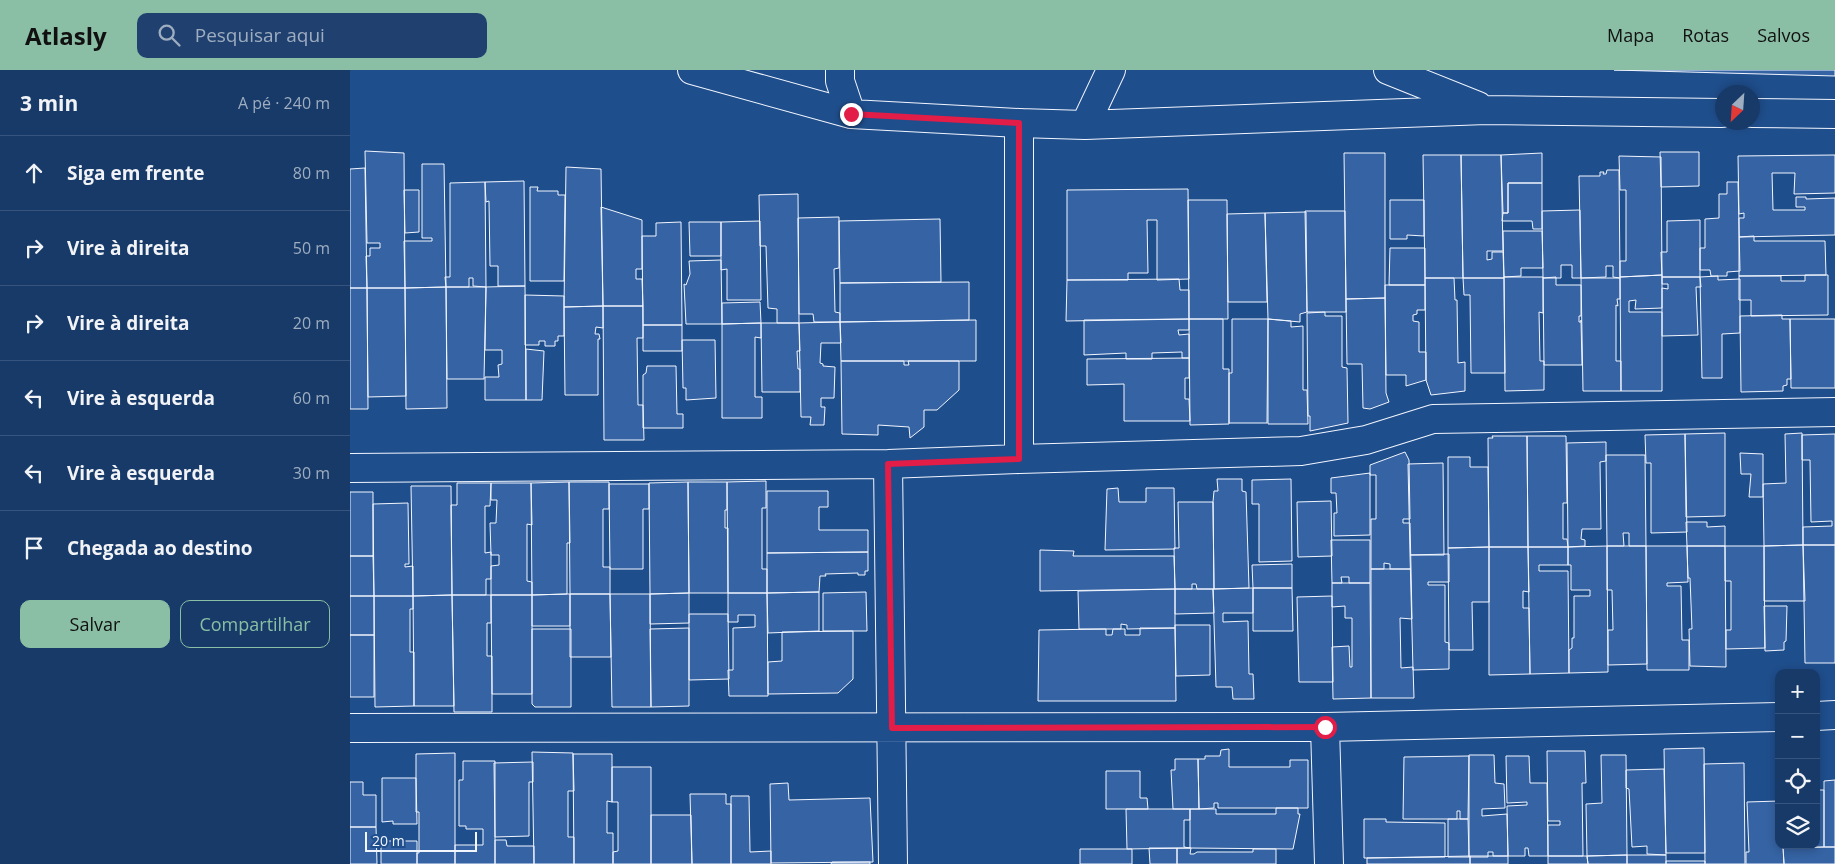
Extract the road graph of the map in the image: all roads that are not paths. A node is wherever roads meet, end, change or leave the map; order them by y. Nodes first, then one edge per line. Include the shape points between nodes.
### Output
1 (692, 70) edge
2 (840, 70) edge
3 (1111, 70) edge
4 (1388, 70) edge
5 (1486, 110) junction
6 (1715, 113) edge
7 (1760, 113) edge
8 (851, 114) junction
9 (1835, 114) edge
10 (1019, 123) junction
11 (1085, 125) junction
12 (1835, 412) edge
13 (1019, 459) junction
14 (888, 464) junction
15 (350, 468) edge
16 (1835, 715) edge
17 (1820, 716) edge
18 (1775, 717) edge
19 (1325, 727) junction
20 (350, 728) edge
21 (892, 728) junction
22 (893, 864) edge
23 (1329, 864) edge

1 - 8 street
2 - 8 street via 840,81
3 - 11 street
4 - 5 street
5 - 6 street
5 - 11 street
7 - 9 street
8 - 10 street
10 - 11 street
10 - 13 street
12 - 13 street via 1433,419 1366,440 1302,451
13 - 14 street
14 - 15 street
14 - 21 street
16 - 17 street
18 - 19 street
19 - 21 street
19 - 23 street
20 - 21 street
21 - 22 street

